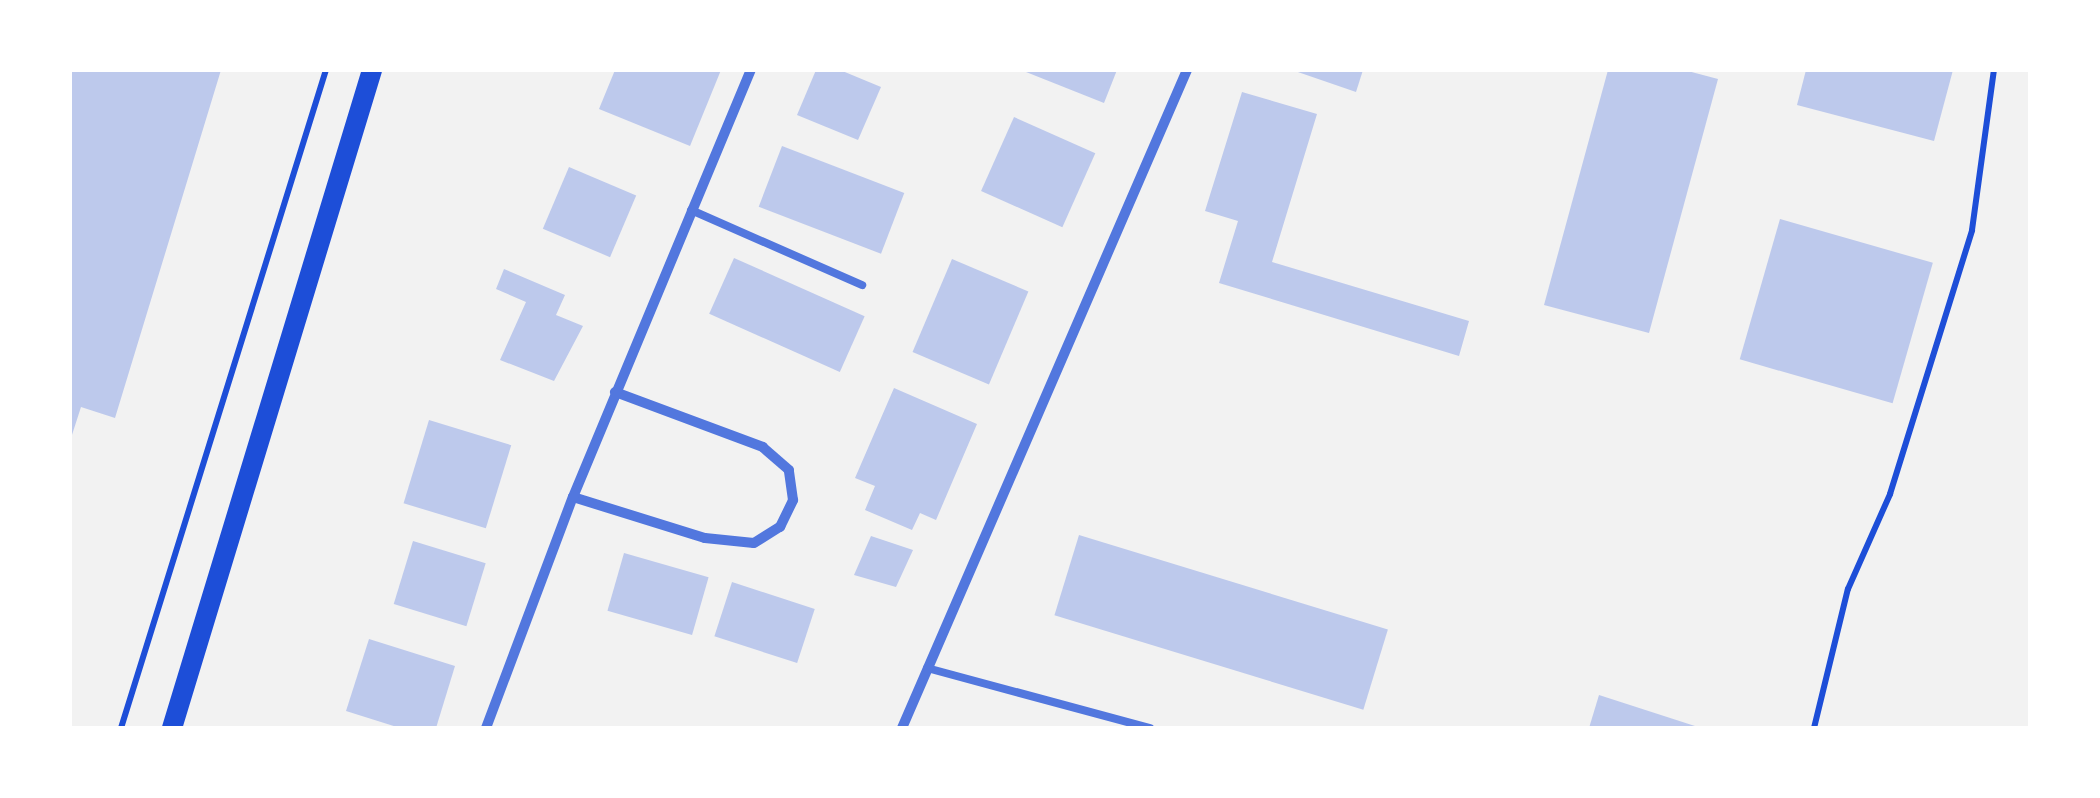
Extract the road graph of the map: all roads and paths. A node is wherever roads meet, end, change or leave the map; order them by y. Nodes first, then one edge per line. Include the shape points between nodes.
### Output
1 (326, 70) edge
2 (372, 70) edge
3 (752, 70) edge
4 (1186, 70) edge
5 (1994, 70) edge
6 (691, 210) junction
7 (862, 285) dead end
8 (615, 392) junction
9 (573, 496) junction
10 (927, 668) junction
11 (121, 728) edge
12 (172, 728) edge
13 (486, 728) edge
14 (902, 728) edge
15 (1150, 728) edge
16 (1814, 728) edge

1 - 11 path
2 - 12 main road
3 - 6 street
4 - 10 street
5 - 16 path via 1972,230 1890,494 1848,589
6 - 7 lane
6 - 8 street
8 - 9 street
8 - 9 street via 763,447 789,470 793,500 780,527 754,543 705,538
9 - 13 street
10 - 14 street
10 - 15 lane

